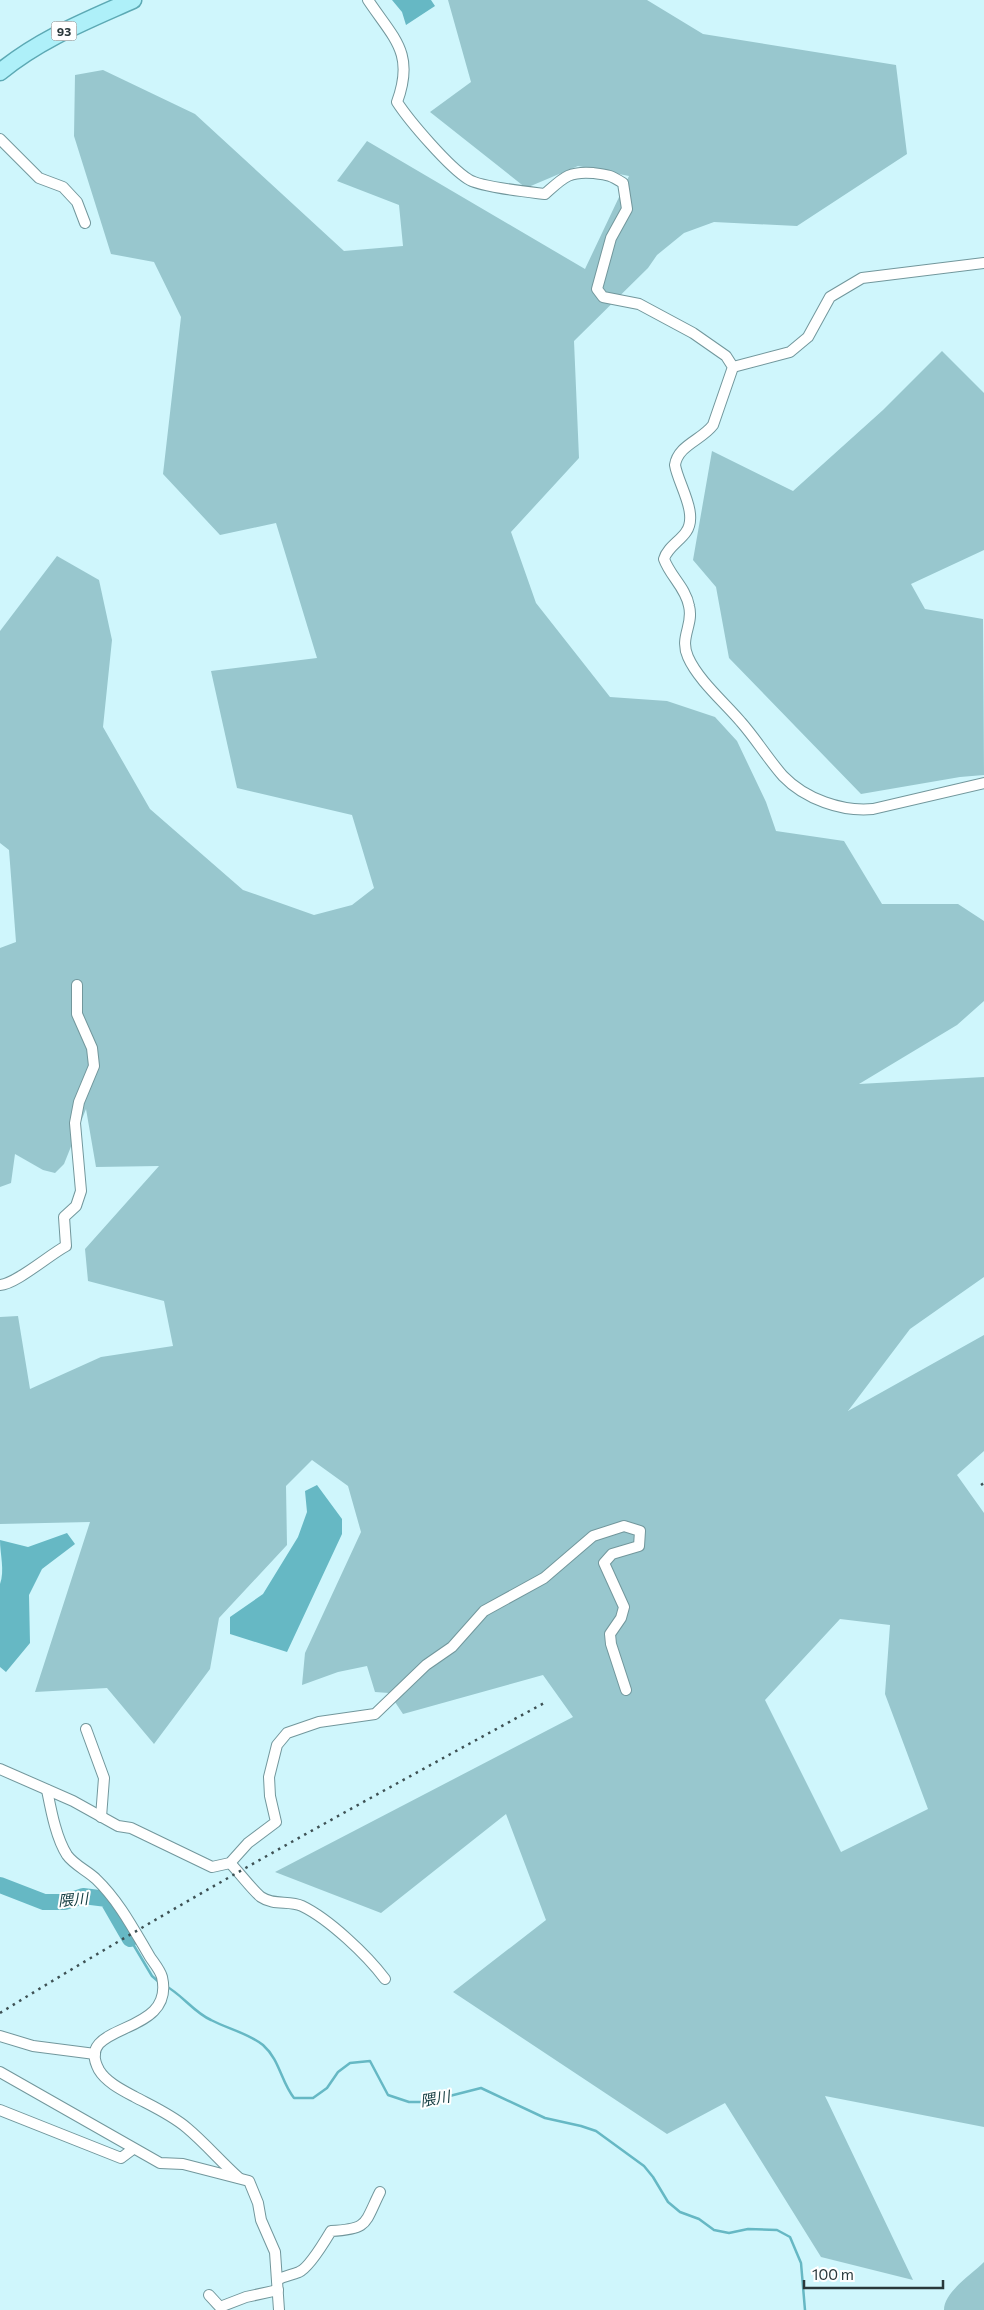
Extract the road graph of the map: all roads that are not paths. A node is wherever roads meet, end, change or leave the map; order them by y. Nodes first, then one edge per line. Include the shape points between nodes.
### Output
1 (133, 0) edge
2 (368, 0) edge
3 (111, 4) edge
4 (0, 72) edge
5 (0, 139) edge
6 (85, 223) dead end
7 (984, 263) edge
8 (733, 366) junction
9 (984, 783) edge
10 (77, 985) dead end
11 (0, 1285) edge
12 (626, 1690) dead end
13 (86, 1729) dead end
14 (0, 1769) edge
15 (47, 1790) junction
16 (101, 1817) junction
17 (230, 1863) junction
18 (385, 1979) dead end
19 (0, 2036) edge
20 (95, 2054) junction
21 (0, 2072) edge
22 (0, 2110) edge
23 (133, 2150) junction
24 (239, 2178) junction
25 (380, 2192) dead end
26 (277, 2285) junction
27 (208, 2295) dead end
28 (279, 2310) edge

1 - 3 main road, 93
2 - 8 street via 402,52 405,75 397,102 449,162 469,180 545,194 576,172 610,174 623,183 627,209 611,238 597,288 603,297 639,304 693,333 726,356
3 - 4 main road, 93 via 35,46
5 - 6 street via 39,178 63,188 76,202
7 - 8 street via 862,278 830,297 808,337 790,352
8 - 9 street via 713,425 676,457 675,465 691,520 686,532 664,559 689,605 684,645 693,665 785,778 817,798 842,808 873,810
10 - 11 street via 77,1014 92,1048 94,1066 78,1102 75,1123 82,1191 76,1206 64,1218 66,1246 18,1278
12 - 17 street via 610,1634 624,1607 604,1563 612,1554 639,1546 640,1530 624,1526 593,1536 544,1578 484,1611 452,1647 426,1665 375,1714 319,1722 287,1733 277,1745 269,1777 276,1822 248,1843
13 - 16 street via 104,1778
14 - 15 street
15 - 16 street
15 - 20 street via 52,1818 68,1856 111,1896 162,1976 158,2008 150,2016 103,2038
16 - 17 street via 212,1867
17 - 18 street via 261,1897 274,1903 301,1905 328,1923 371,1960
19 - 20 street via 33,2046
20 - 24 street via 98,2068 106,2078 187,2128
21 - 23 street
22 - 23 street via 121,2158
23 - 24 street via 160,2163 183,2164
24 - 26 street via 249,2181 258,2203 260,2220 275,2252
25 - 26 street via 362,2226 354,2230 330,2231 324,2244 300,2272 288,2274
26 - 27 street via 220,2307
26 - 28 street

